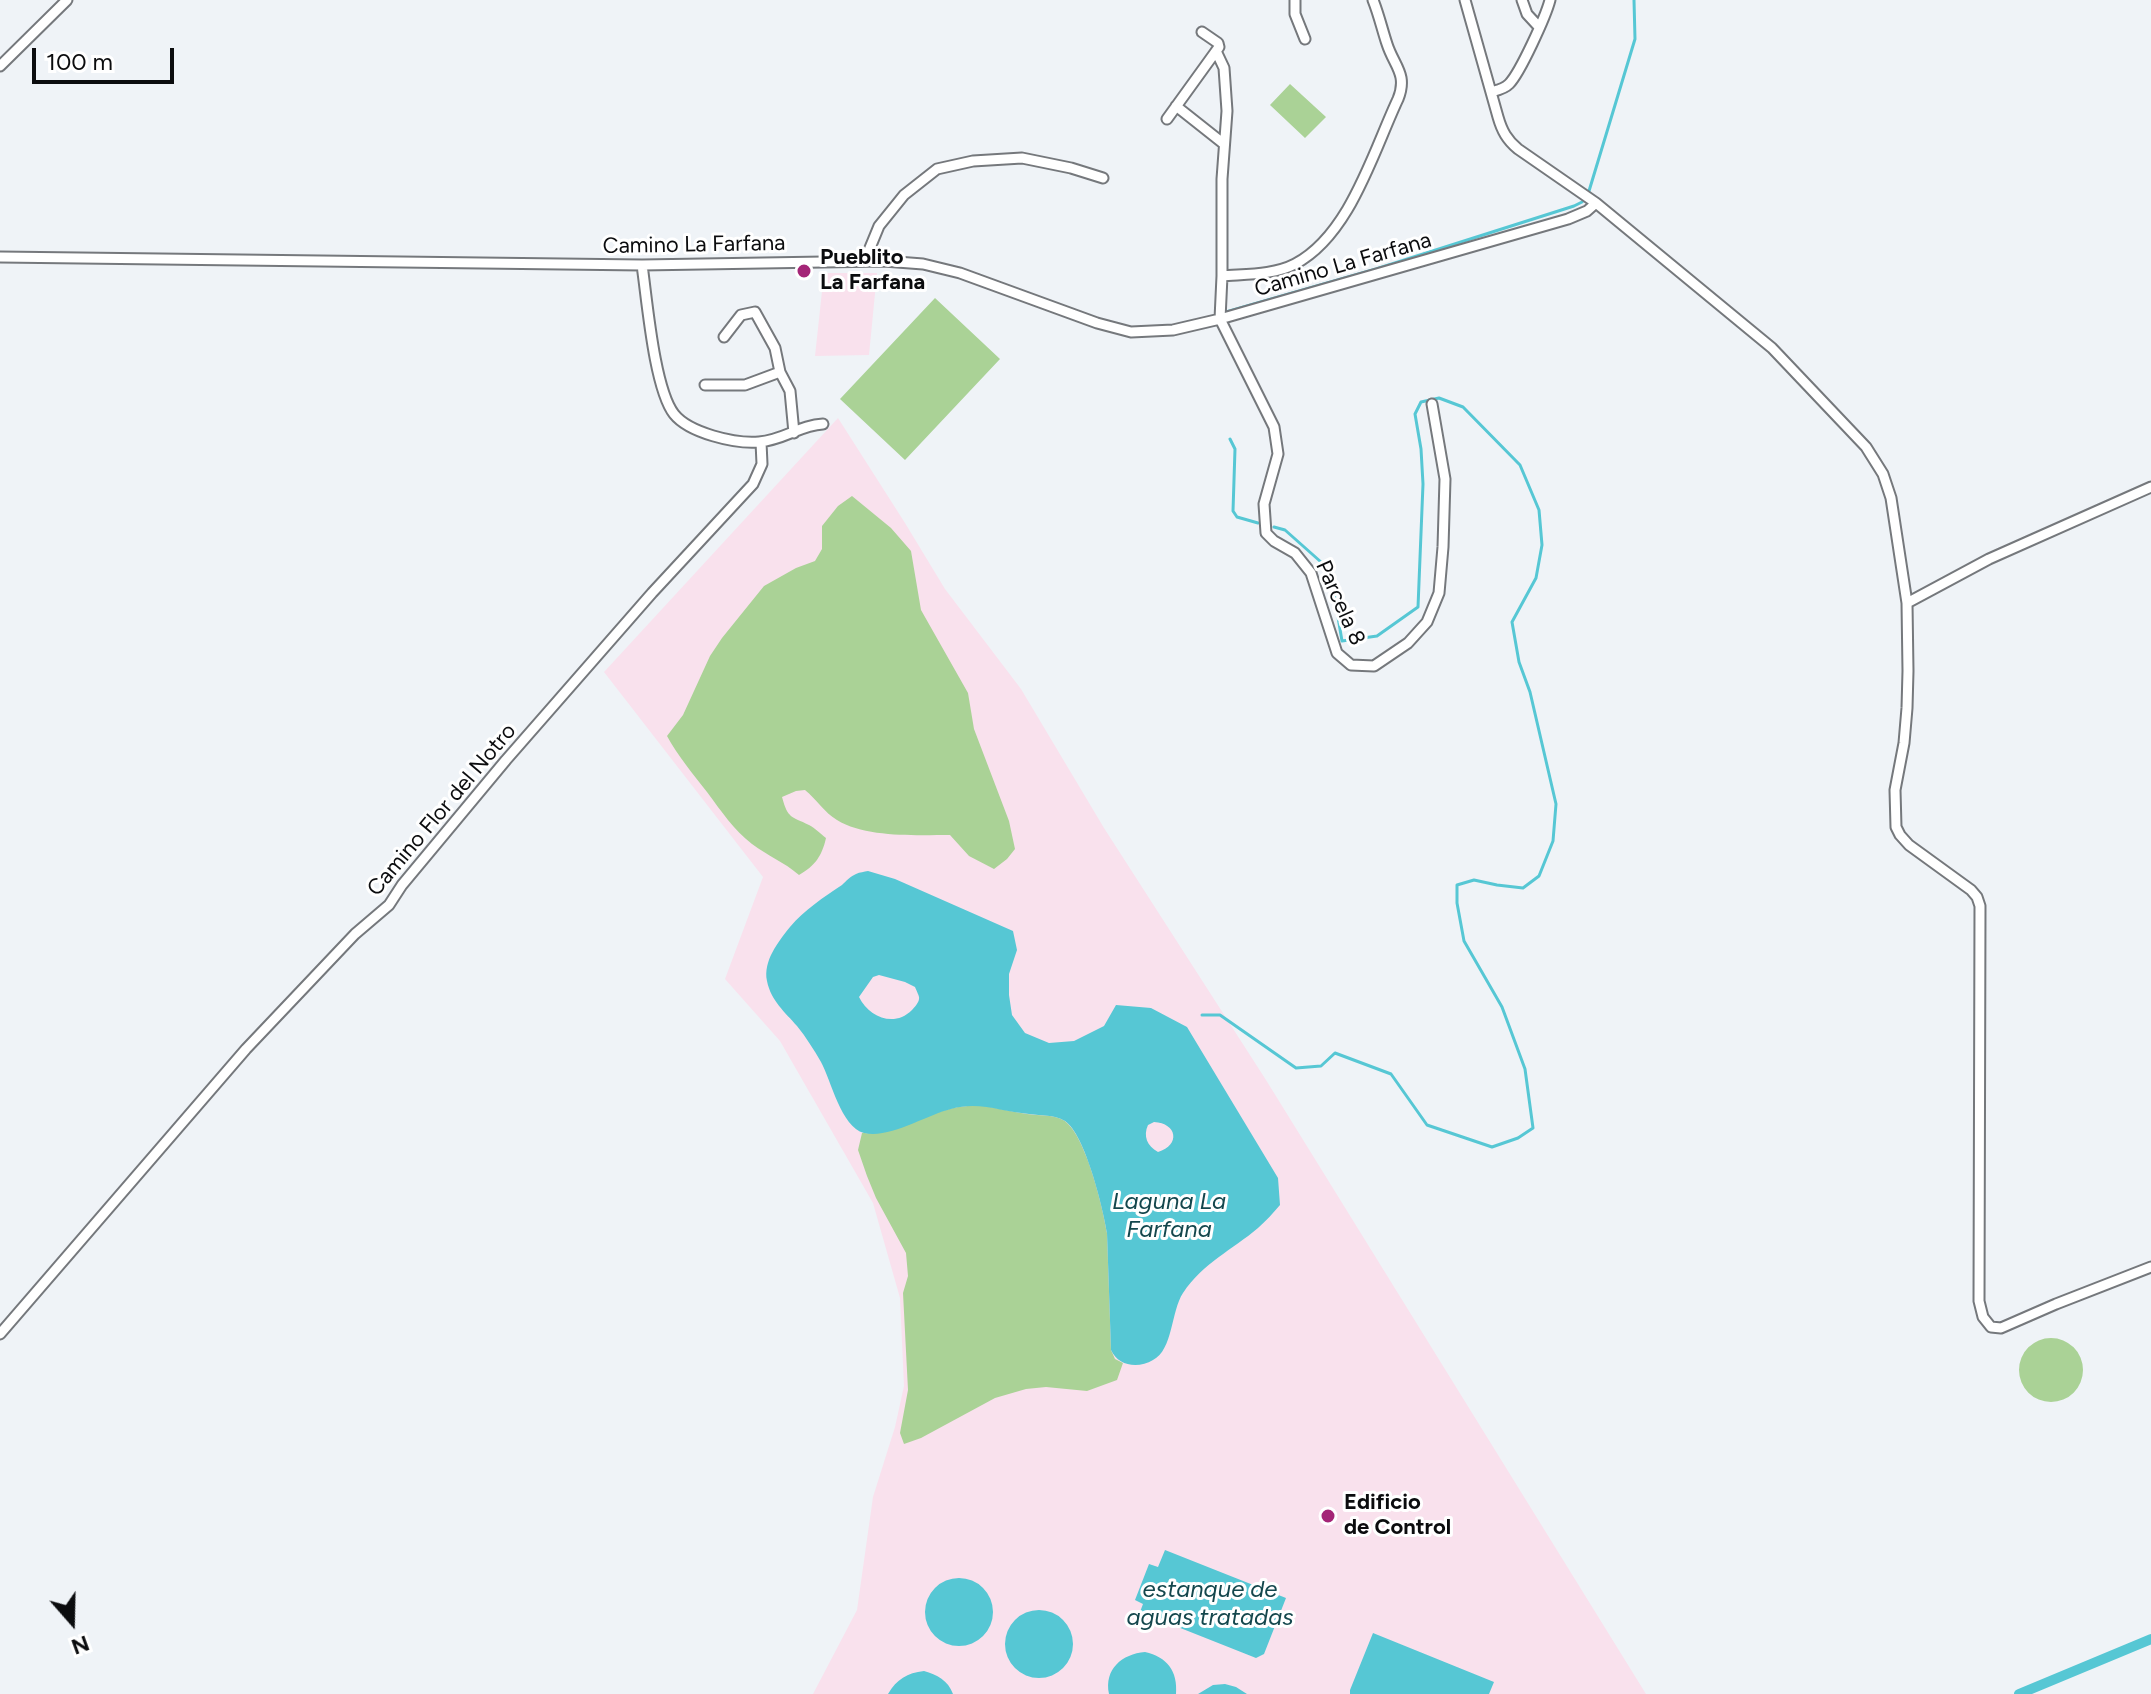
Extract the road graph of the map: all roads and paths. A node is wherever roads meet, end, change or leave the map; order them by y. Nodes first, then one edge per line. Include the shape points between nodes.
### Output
1 (67, 0) edge
2 (1295, 0) edge
3 (1373, 0) edge
4 (1465, 0) edge
5 (1522, 0) edge
6 (1550, 0) edge
7 (1539, 27) junction
8 (1202, 32) dead end
9 (1305, 39) dead end
10 (1216, 51) junction
11 (0, 66) edge
12 (1491, 92) junction
13 (1176, 106) junction
14 (1167, 119) dead end
15 (1224, 144) junction
16 (1103, 178) dead end
17 (1596, 203) junction
18 (0, 257) edge
19 (865, 260) junction
20 (642, 265) junction
21 (1222, 276) junction
22 (1220, 319) junction
23 (724, 337) dead end
24 (780, 372) junction
25 (705, 385) dead end
26 (1432, 404) dead end
27 (823, 424) dead end
28 (794, 433) junction
29 (761, 442) junction
30 (2151, 487) edge
31 (1907, 603) junction
32 (2151, 1267) edge
33 (0, 1334) edge

1 - 11 street
2 - 9 street
3 - 21 street via 1402,83 1354,200 1318,249 1293,266
4 - 12 street
5 - 7 street
6 - 7 street
7 - 12 street via 1514,77
8 - 10 street via 1218,43
10 - 13 street
10 - 15 street via 1224,68
12 - 17 street via 1508,140
13 - 14 street
13 - 15 street
15 - 21 street
16 - 19 street via 1022,158 937,169 904,195 879,226
17 - 22 street, Camino La Farfana via 1568,219
17 - 31 street via 1772,348 1866,447 1891,498
18 - 20 street, Camino La Farfana
19 - 20 street, Camino La Farfana
19 - 22 street, Camino La Farfana via 942,268 1131,332 1173,330
20 - 29 street via 656,361 673,413 722,438
21 - 22 street
22 - 26 street, Parcela 8 via 1274,427 1278,454 1264,504 1266,533 1295,553 1311,573 1337,653 1351,665 1374,666 1408,643 1427,622 1439,593 1445,479
23 - 24 street via 741,315 755,312 775,348
24 - 25 street via 745,385
24 - 28 street via 790,391
27 - 28 street
28 - 29 street
29 - 33 street, Camino Flor del Notro via 762,464 753,484 506,760 389,905 246,1049
30 - 31 street via 1989,559
31 - 32 street via 1907,696 1895,790 1896,827 1909,845 1971,890 1980,906 1981,1313 1987,1325 2001,1328

